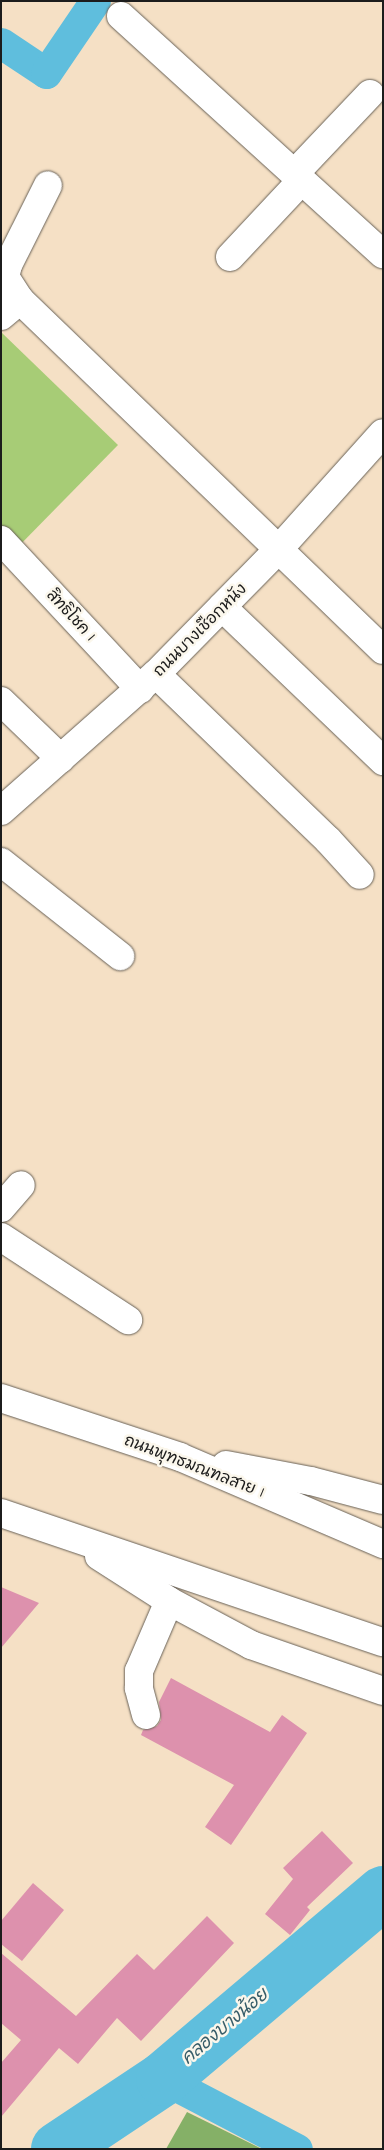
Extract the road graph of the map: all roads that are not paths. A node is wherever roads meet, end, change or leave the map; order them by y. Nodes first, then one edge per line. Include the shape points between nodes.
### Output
1 (121, 16) dead end
2 (370, 94) dead end
3 (298, 176) junction
4 (48, 186) dead end
5 (383, 254) edge
6 (230, 257) dead end
7 (11, 308) edge
8 (383, 433) edge
9 (1, 540) edge
10 (278, 550) junction
11 (222, 607) junction
12 (383, 650) edge
13 (148, 682) junction
14 (1, 701) edge
15 (60, 759) junction
16 (383, 760) edge
17 (1, 811) edge
18 (1, 862) edge
19 (360, 875) dead end
20 (120, 956) dead end
21 (21, 1186) dead end
22 (1, 1208) edge
23 (1, 1237) edge
24 (128, 1320) dead end
25 (1, 1398) edge
26 (180, 1457) junction
27 (383, 1500) edge
28 (1, 1513) edge
29 (63, 1533) junction
30 (383, 1544) edge
31 (168, 1601) junction
32 (376, 1640) edge
33 (383, 1691) edge
34 (146, 1715) dead end

1 - 3 street
2 - 3 street
3 - 5 street
3 - 6 street
4 - 7 street via 5,277
7 - 10 street
8 - 10 street, ถนนบางเชือกหนัง
9 - 13 street, สิทธิโชค 1
10 - 11 street, ถนนบางเชือกหนัง
10 - 12 street
11 - 13 street, ถนนบางเชือกหนัง
11 - 16 street
13 - 15 street, ถนนบางเชือกหนัง
13 - 19 street, สิทธิโชค 1 via 328,840
14 - 15 street
15 - 17 street, ถนนบางเชือกหนัง
18 - 20 street
21 - 22 street
23 - 24 street
25 - 26 street, ถนนพุทธมณฑลสาย 1
26 - 27 street via 311,1481
26 - 30 street, ถนนพุทธมณฑลสาย 1
28 - 29 street
29 - 31 street
29 - 32 street
31 - 33 street via 251,1646
31 - 34 street via 139,1671 139,1688

